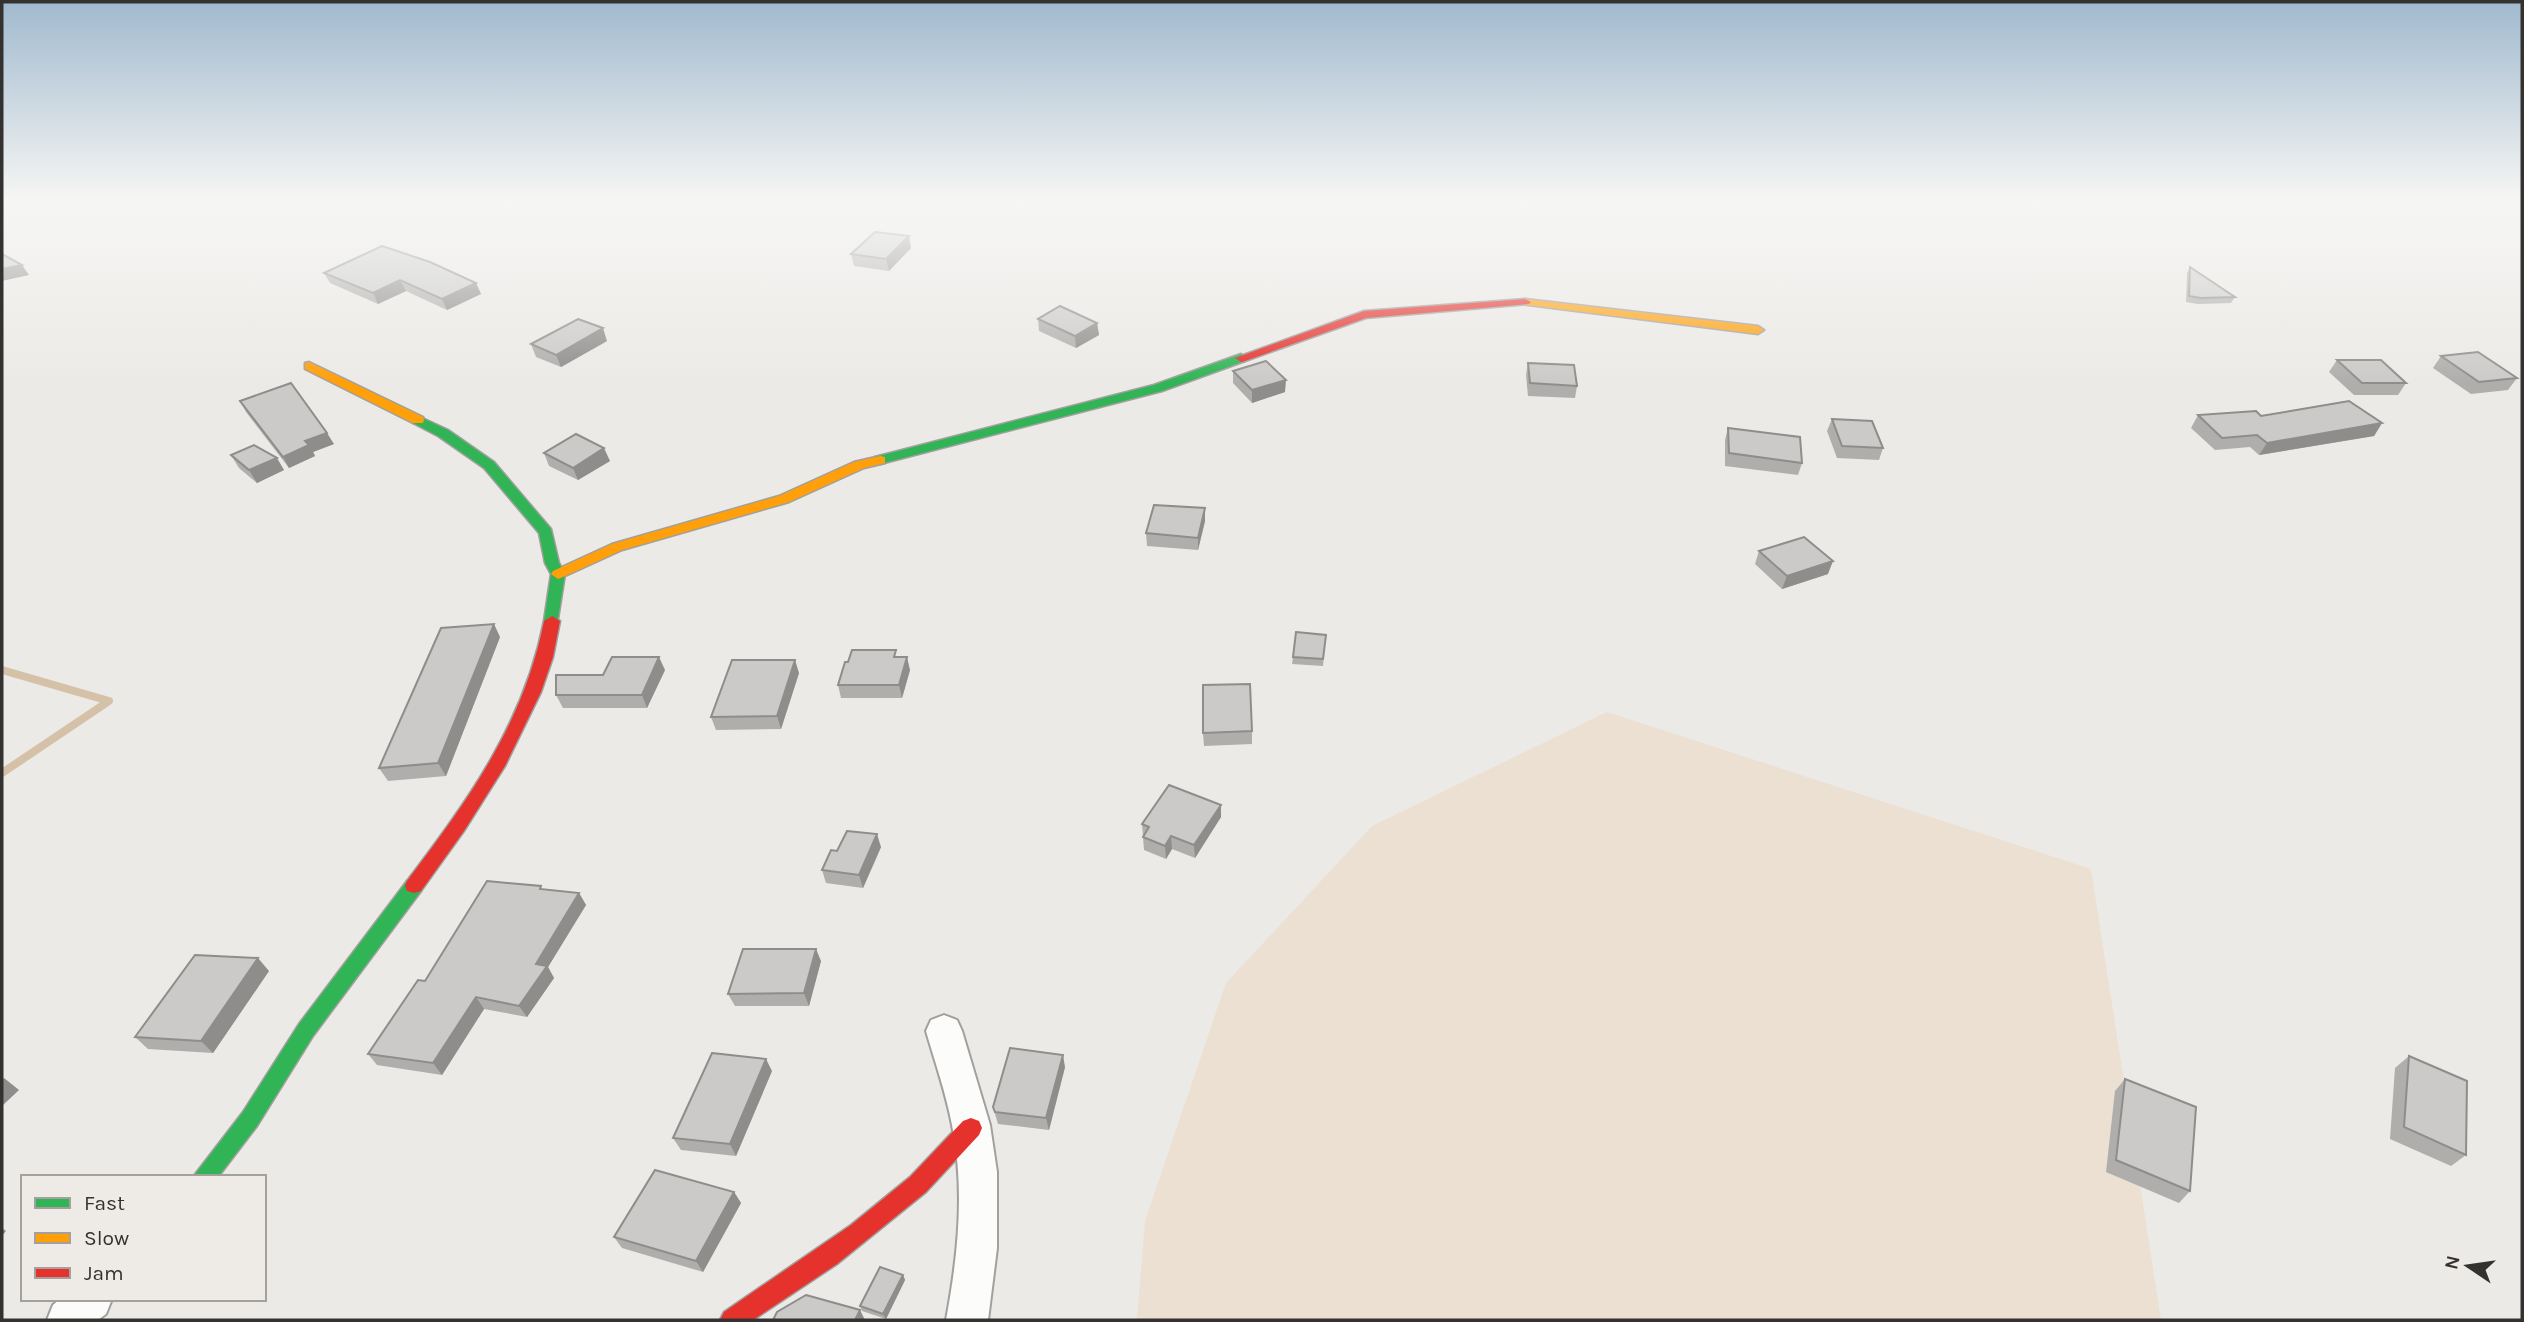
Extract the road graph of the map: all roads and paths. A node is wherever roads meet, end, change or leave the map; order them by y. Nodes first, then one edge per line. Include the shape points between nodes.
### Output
1 (1758, 330) dead end
2 (309, 366) dead end
3 (558, 574) junction
4 (944, 1031) dead end
5 (971, 1128) junction
6 (206, 1175) edge
7 (89, 1301) edge
8 (68, 1320) edge
9 (732, 1320) edge
10 (967, 1320) edge

1 - 3 street via 1515,301 1364,314 1158,388 859,465 784,499 617,547
2 - 3 street via 443,433 489,465 546,532
3 - 6 street via 540,681 491,774 456,831 306,1030 250,1119
4 - 5 street
5 - 9 street via 944,1164 868,1233
5 - 10 street via 977,1193 976,1260
7 - 8 street

